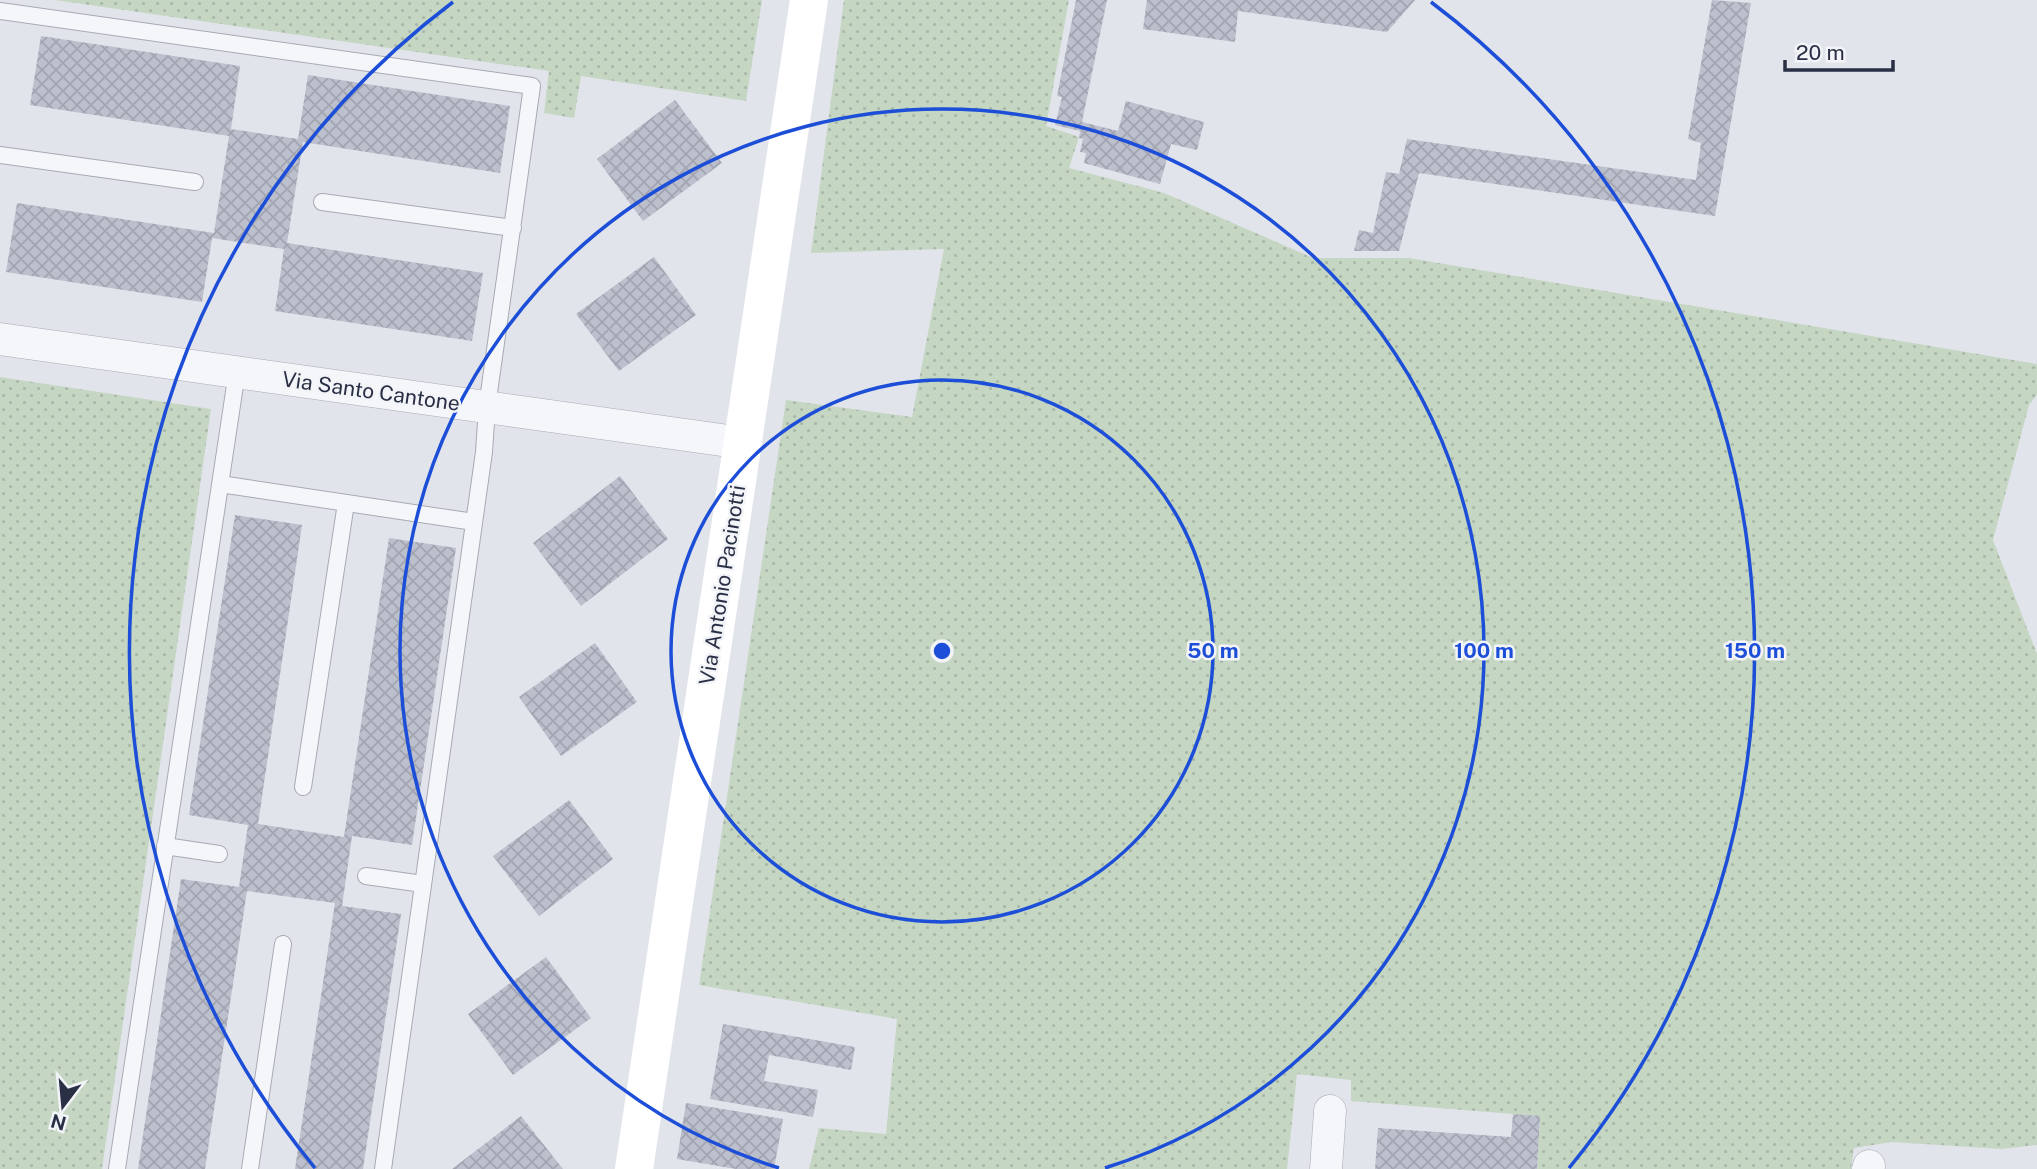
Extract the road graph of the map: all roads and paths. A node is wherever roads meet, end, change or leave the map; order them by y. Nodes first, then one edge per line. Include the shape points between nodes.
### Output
1 (809, 0) edge
2 (0, 11) edge
3 (0, 155) edge
4 (195, 182) dead end
5 (322, 202) dead end
6 (513, 228) junction
7 (0, 339) edge
8 (237, 372) junction
9 (487, 407) junction
10 (743, 443) junction
11 (220, 484) junction
12 (346, 503) junction
13 (474, 522) junction
14 (303, 788) dead end
15 (166, 846) junction
16 (219, 854) dead end
17 (366, 876) dead end
18 (423, 884) junction
19 (283, 944) dead end
20 (1330, 1111) dead end
21 (117, 1169) edge
22 (250, 1169) edge
23 (383, 1169) edge
24 (634, 1169) edge
25 (1326, 1169) edge

1 - 10 main road, Via Antonio Pacinotti
2 - 6 lane via 532,86
3 - 4 lane
5 - 6 lane
6 - 9 lane
7 - 8 street, Via Santo Cantone
8 - 9 street, Via Santo Cantone
8 - 11 lane
9 - 10 street, Via Santo Cantone
9 - 13 lane
10 - 24 main road, Via Antonio Pacinotti
11 - 12 lane
11 - 15 lane
12 - 13 lane
12 - 14 lane
13 - 18 lane
15 - 16 lane
15 - 21 lane
17 - 18 lane
18 - 23 lane
19 - 22 lane
20 - 25 street

